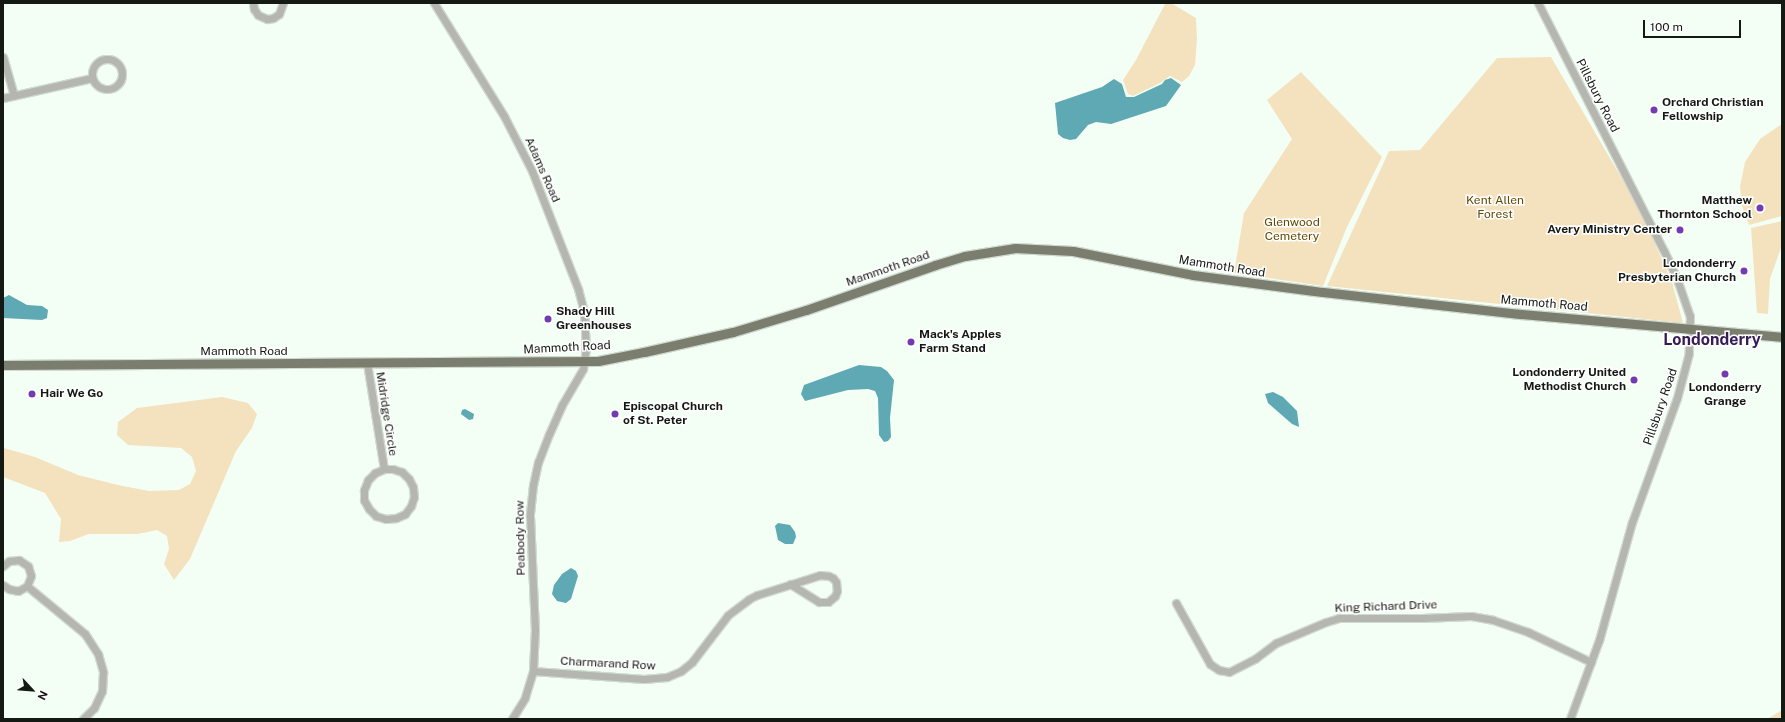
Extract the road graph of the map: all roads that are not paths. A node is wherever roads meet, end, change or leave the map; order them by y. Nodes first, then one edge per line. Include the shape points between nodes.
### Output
1 (253, 3) edge
2 (283, 3) edge
3 (434, 3) edge
4 (1538, 3) edge
5 (3, 57) edge
6 (92, 78) junction
7 (14, 95) junction
8 (3, 98) edge
9 (1690, 329) junction
10 (1782, 337) edge
11 (584, 362) junction
12 (367, 363) junction
13 (3, 365) edge
14 (384, 469) junction
15 (3, 566) edge
16 (790, 584) junction
17 (3, 585) edge
18 (27, 586) junction
19 (1176, 603) dead end
20 (1591, 662) junction
21 (533, 671) junction
22 (83, 719) edge
23 (512, 719) edge
24 (1570, 719) edge

1 - 2 street via 260,17 267,19 279,14
3 - 11 street, Adams Road via 504,116 532,171 582,304 585,329
4 - 9 street, Pillsbury Road via 1664,251 1684,296 1690,316
5 - 7 street
6 - 6 street via 99,88 111,89 120,82 122,70 115,61 104,59 94,66
6 - 7 street
7 - 8 street
9 - 10 main road, Mammoth Road
9 - 11 main road, Mammoth Road via 1520,314 1269,286 1193,275 1073,251 1015,248 965,256 733,332 614,359
9 - 20 street, Pillsbury Road via 1689,353 1677,398 1632,522
11 - 12 main road, Mammoth Road
11 - 21 street, Peabody Row via 580,376 562,405 546,441 533,485 530,531 535,629
12 - 13 main road, Mammoth Road
12 - 14 street, Midridge Circle
14 - 14 street, Midridge Circle via 374,473 368,480 364,500 376,516 396,518 411,506 414,488 402,472
15 - 18 street via 14,560 24,562 31,576
16 - 16 street, Charmarand Row via 825,574 836,582 837,592 828,602 818,602
16 - 21 street, Charmarand Row via 742,602 728,615 692,662 667,677 644,679
17 - 18 street via 13,591
18 - 22 street via 85,634 98,654 103,672 102,691 94,708
19 - 20 street, King Richard Drive via 1210,664 1228,672 1256,658 1276,643 1339,618 1471,616 1493,620 1528,632
20 - 24 street, Pillsbury Road
21 - 23 street, Peabody Row via 525,698

